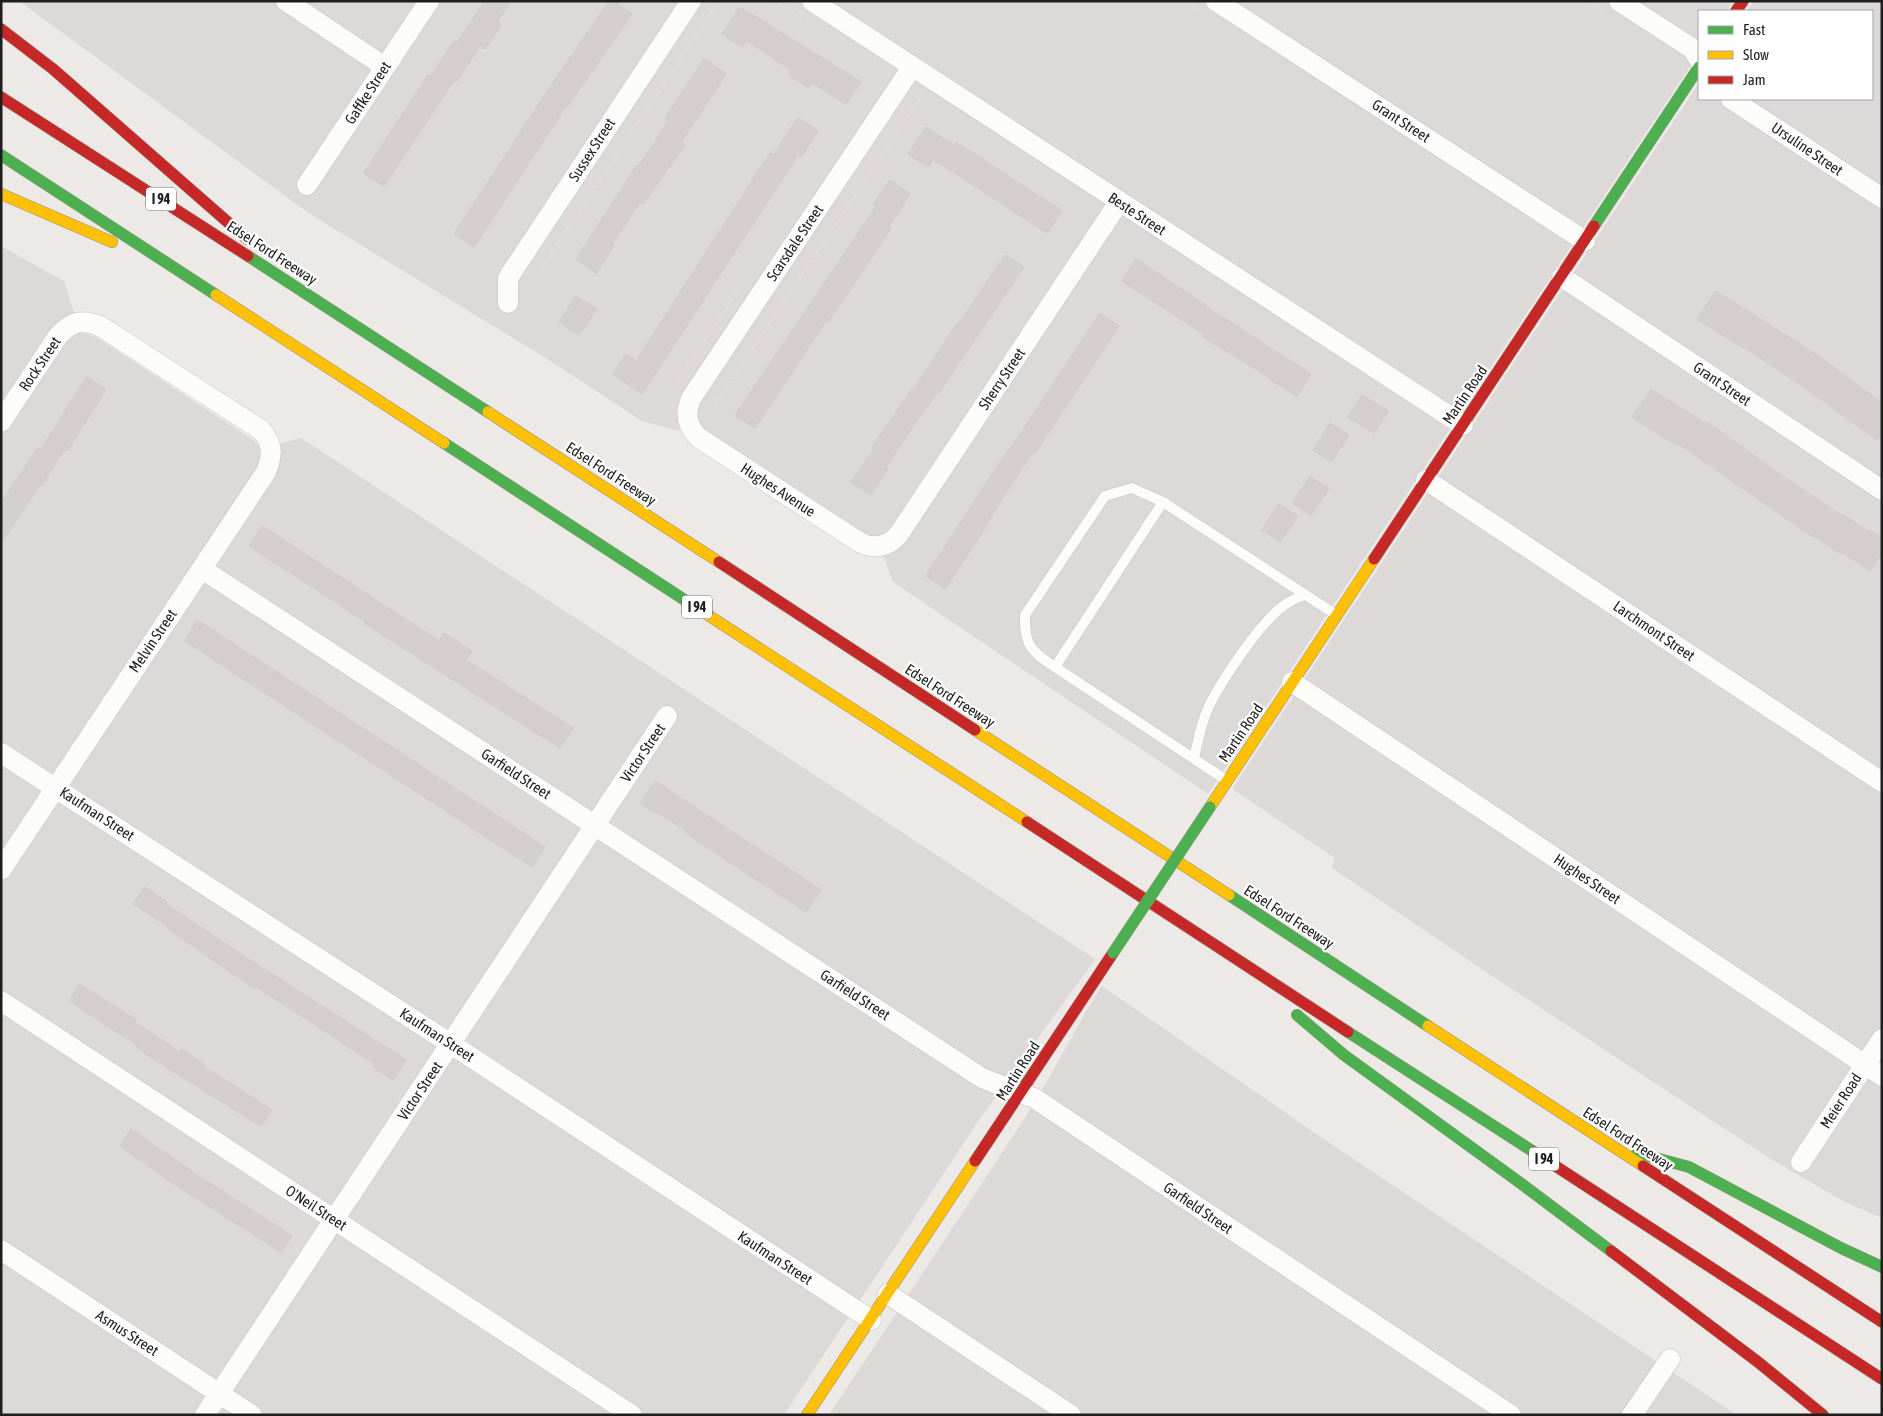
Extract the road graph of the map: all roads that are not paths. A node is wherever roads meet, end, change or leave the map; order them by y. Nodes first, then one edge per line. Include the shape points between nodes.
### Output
1 (286, 1) edge
2 (429, 1) edge
3 (691, 1) edge
4 (812, 1) edge
5 (1216, 1) edge
6 (1619, 1) edge
7 (1, 29) edge
8 (1698, 58) edge
9 (385, 67) junction
10 (912, 67) junction
11 (1698, 69) edge
12 (1, 97) edge
13 (1733, 100) edge
14 (1, 155) edge
15 (307, 185) dead end
16 (1, 194) edge
17 (1882, 198) edge
18 (1119, 202) junction
19 (1585, 241) junction
20 (188, 275) junction
21 (1562, 277) junction
22 (320, 302) junction
23 (508, 303) dead end
24 (164, 368) joint
25 (688, 421) joint
26 (1, 422) edge
27 (1463, 425) junction
28 (1426, 480) junction
29 (1882, 490) edge
30 (1163, 502) junction
31 (877, 547) joint
32 (202, 569) junction
33 (1305, 595) junction
34 (1336, 615) junction
35 (1055, 667) junction
36 (1292, 682) junction
37 (667, 716) dead end
38 (1, 753) edge
39 (1194, 758) junction
40 (1227, 780) junction
41 (1882, 782) edge
42 (56, 788) junction
43 (595, 826) junction
44 (1, 870) edge
45 (1206, 938) junction
46 (1, 1001) edge
47 (1882, 1039) edge
48 (451, 1044) junction
49 (1865, 1065) junction
50 (1882, 1076) edge
51 (1022, 1093) junction
52 (1614, 1147) junction
53 (1801, 1162) dead end
54 (333, 1219) junction
55 (1, 1250) edge
56 (1882, 1267) edge
57 (888, 1294) junction
58 (871, 1320) junction
59 (1882, 1322) edge
60 (1670, 1359) dead end
61 (1882, 1379) edge
62 (219, 1393) junction
63 (205, 1415) edge
64 (252, 1415) edge
65 (632, 1415) edge
66 (807, 1415) edge
67 (1071, 1415) edge
68 (1511, 1415) edge
69 (1632, 1415) edge
70 (1823, 1415) edge

1 - 9 street
2 - 9 street, Gaffke Street
3 - 23 street, Sussex Street via 508,278
4 - 10 street, Beste Street
5 - 19 street, Grant Street
6 - 8 street via 1693,49
7 - 22 main road via 53,69
9 - 15 street, Gaffke Street
10 - 18 street, Beste Street
10 - 25 street, Scarsdale Street via 692,397 687,407
11 - 19 main road, Martin Road
12 - 22 main road, Edsel Ford Freeway / I 94
13 - 17 street, Ursuline Street
14 - 20 main road, I 94
16 - 20 main road
18 - 27 street, Beste Street
18 - 31 street, Sherry Street via 899,534 886,545
19 - 21 main road, Martin Road
20 - 45 main road, I 94
21 - 27 main road, Martin Road
21 - 29 street, Grant Street
22 - 52 main road, Edsel Ford Freeway / I 94
24 - 26 street, Rock Street via 100,326 74,323 58,336
24 - 32 street, Melvin Street via 260,430 272,450 266,472
25 - 31 street, Hughes Avenue via 699,438 859,542
27 - 28 main road, Martin Road
28 - 34 main road, Martin Road
28 - 41 street, Larchmont Street
30 - 33 lane
30 - 35 lane
30 - 35 lane via 1132,488 1105,496 1025,615 1024,630 1032,652
32 - 42 street, Melvin Street
32 - 43 street, Garfield Street
33 - 34 lane
33 - 39 lane via 1278,609 1226,677 1208,707
34 - 36 main road, Martin Road
35 - 39 lane
36 - 40 main road, Martin Road
36 - 49 street, Hughes Street
37 - 43 street, Victor Street
38 - 42 street, Kaufman Street
39 - 40 lane
40 - 51 main road, Martin Road, bridge
42 - 44 street, Melvin Street
42 - 48 street, Kaufman Street
43 - 48 street, Victor Street
43 - 51 street, Garfield Street via 982,1078
45 - 61 main road, I 94
45 - 70 main road via 1344,1055 1519,1182 1758,1362
46 - 54 street, O'Neil Street
47 - 49 street, Meier Road
48 - 54 street, Victor Street
48 - 58 street, Kaufman Street
49 - 50 street, Hughes Street
49 - 53 street, Meier Road
51 - 57 main road, Martin Road
51 - 68 street, Garfield Street
52 - 56 main road via 1689,1167
52 - 59 main road, Edsel Ford Freeway / I 94
54 - 62 street, Victor Street
54 - 65 street, O'Neil Street
55 - 62 street, Asmus Street
57 - 58 main road, Martin Road
57 - 67 street
58 - 66 main road, Martin Road
60 - 69 street
62 - 63 street, Victor Street
62 - 64 street, Asmus Street

